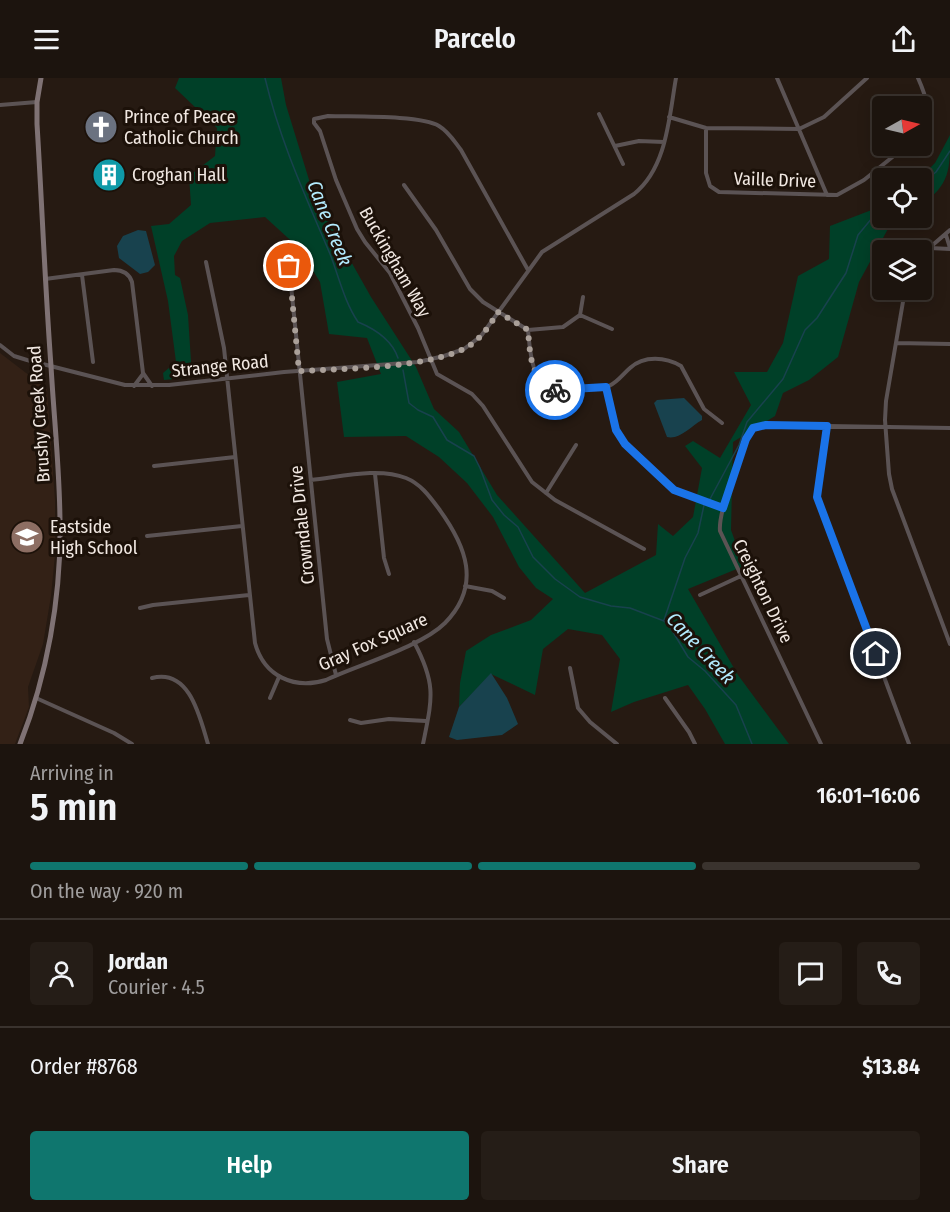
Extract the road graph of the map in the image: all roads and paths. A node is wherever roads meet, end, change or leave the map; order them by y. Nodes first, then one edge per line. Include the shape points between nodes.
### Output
1 (41, 78) edge
2 (675, 78) edge
3 (777, 78) edge
4 (867, 78) edge
5 (918, 78) edge
6 (926, 96) edge
7 (37, 102) junction
8 (0, 105) edge
9 (600, 114) dead end
10 (669, 117) junction
11 (706, 128) junction
12 (799, 129) junction
13 (664, 142) junction
14 (615, 147) junction
15 (894, 156) edge
16 (623, 164) dead end
17 (404, 185) dead end
18 (827, 195) junction
19 (950, 230) edge
20 (945, 234) junction
21 (932, 245) edge
22 (932, 248) edge
23 (950, 249) edge
24 (282, 255) dead end
25 (206, 262) dead end
26 (528, 270) junction
27 (82, 275) junction
28 (45, 279) junction
29 (583, 297) dead end
30 (903, 300) edge
31 (498, 312) junction
32 (580, 315) junction
33 (612, 329) dead end
34 (528, 330) junction
35 (896, 343) junction
36 (950, 344) edge
37 (0, 345) edge
38 (432, 359) junction
39 (93, 362) dead end
40 (51, 367) junction
41 (299, 371) junction
42 (144, 373) junction
43 (227, 379) junction
44 (134, 386) junction
45 (152, 386) junction
46 (606, 387) junction
47 (723, 423) dead end
48 (827, 426) junction
49 (886, 427) junction
50 (950, 428) edge
51 (576, 445) dead end
52 (235, 457) junction
53 (154, 466) dead end
54 (375, 474) junction
55 (311, 480) junction
56 (546, 494) junction
57 (723, 508) junction
58 (242, 526) junction
59 (147, 536) dead end
60 (644, 549) dead end
61 (389, 574) dead end
62 (741, 576) junction
63 (465, 586) junction
64 (249, 595) junction
65 (700, 595) dead end
66 (504, 598) dead end
67 (140, 608) dead end
68 (414, 642) junction
69 (950, 644) edge
70 (570, 668) dead end
71 (336, 675) junction
72 (279, 677) junction
73 (152, 678) dead end
74 (36, 698) junction
75 (270, 698) dead end
76 (665, 698) dead end
77 (350, 720) dead end
78 (426, 721) junction
79 (20, 744) edge
80 (132, 744) edge
81 (208, 744) edge
82 (423, 744) edge
83 (617, 744) edge
84 (695, 744) edge
85 (820, 744) edge
86 (909, 744) edge

1 - 7 street, Brushy Creek Road
2 - 10 street, Strange Road
3 - 12 street
4 - 12 street via 824,117
5 - 6 street
7 - 8 street
7 - 28 street, Brushy Creek Road
9 - 14 street
10 - 11 street
10 - 13 street, Strange Road
11 - 12 street
11 - 18 street, Vaille Drive via 706,173 714,191
12 - 18 street
13 - 14 street via 639,141
13 - 26 street, Strange Road via 655,167 639,190 548,247
14 - 16 street
15 - 18 street via 854,186 837,195
17 - 31 street via 470,289
19 - 20 street
20 - 21 street
20 - 23 street
22 - 23 street
24 - 41 street, Crowndale Drive via 289,266
25 - 43 street
26 - 31 street, Strange Road
26 - 38 street, Buckingham Way via 445,130 420,119 314,119 357,229 390,273
27 - 28 street
27 - 39 street
27 - 42 street via 120,270 131,278
28 - 40 street, Brushy Creek Road
29 - 32 street
30 - 35 street
31 - 34 street
31 - 38 street, Strange Road via 471,345
32 - 33 street
32 - 34 street via 560,328
34 - 46 street via 533,366 544,384 559,391
35 - 36 street
35 - 49 street via 887,389
37 - 40 street, Strange Road via 14,356
38 - 41 street, Strange Road
38 - 56 street via 437,374 483,405 532,482
40 - 44 street, Strange Road
40 - 74 street, Brushy Creek Road via 59,559 54,609
41 - 43 street, Strange Road
41 - 55 street, Crowndale Drive
42 - 44 street
42 - 45 street
43 - 45 street, Strange Road
43 - 52 street
44 - 45 street, Strange Road
46 - 47 street via 642,360 670,361 686,373 704,409
46 - 57 street via 616,430 625,444 674,490
48 - 49 street, Creighton Drive
48 - 57 street, Creighton Drive via 753,428
48 - 86 street via 818,500
49 - 50 street, Creighton Drive
49 - 69 street via 892,489
51 - 56 street
52 - 53 street
52 - 58 street
54 - 55 street, Gray Fox Square
54 - 61 street
54 - 63 street, Gray Fox Square via 400,476 424,490 461,542 466,563
55 - 71 street, Crowndale Drive via 327,639
56 - 60 street
57 - 62 street, Creighton Drive via 720,531
58 - 59 street
58 - 64 street
62 - 65 street
62 - 85 street, Creighton Drive
63 - 66 street via 492,591
63 - 68 street, Gray Fox Square via 447,621
64 - 67 street
64 - 72 street via 257,651
68 - 71 street, Gray Fox Square
68 - 78 street via 431,683
70 - 83 street via 578,708
71 - 72 street, Gray Fox Square via 306,684
72 - 75 street
73 - 81 street via 166,677 185,689 194,701
74 - 79 street, Brushy Creek Road
74 - 80 street
76 - 84 street
77 - 78 street
78 - 82 street

